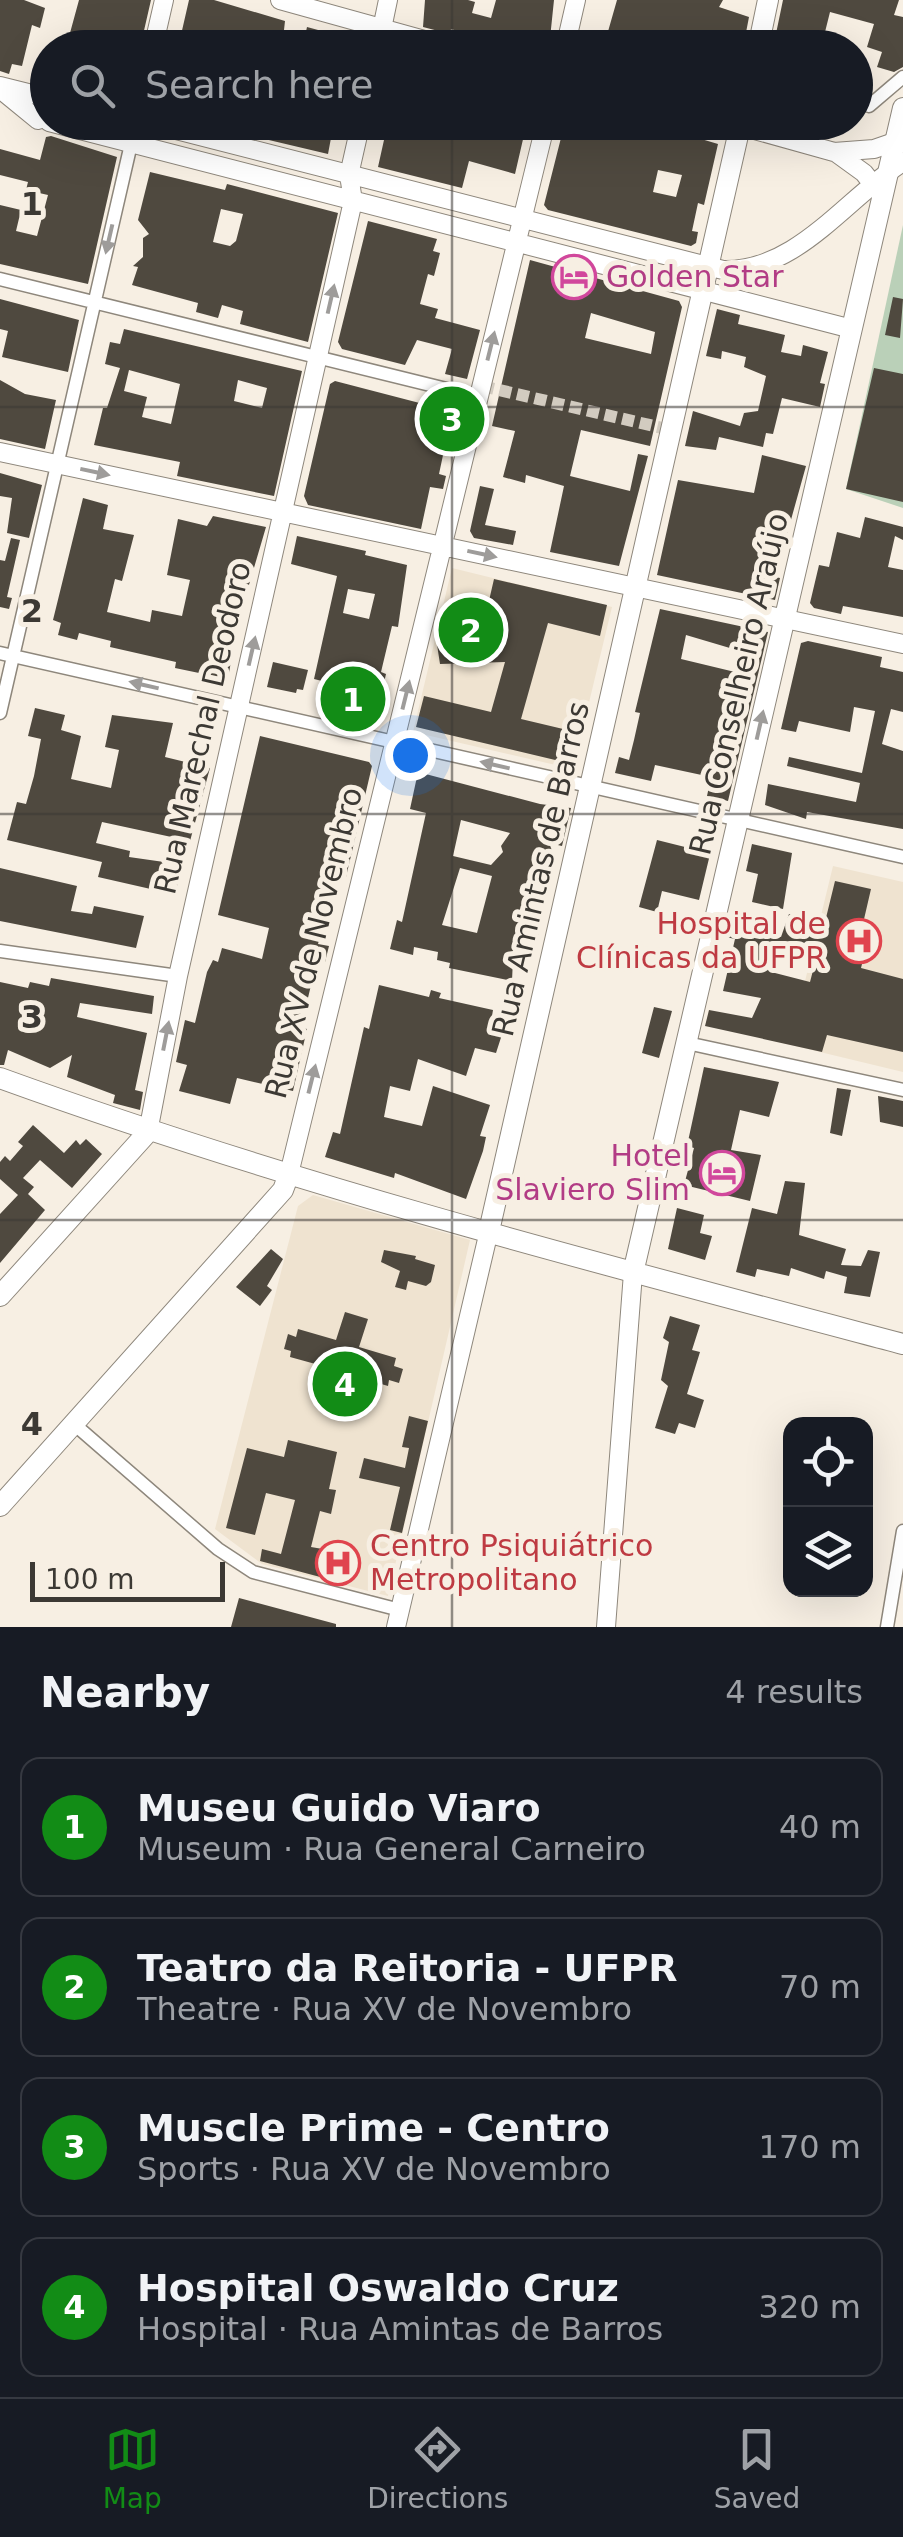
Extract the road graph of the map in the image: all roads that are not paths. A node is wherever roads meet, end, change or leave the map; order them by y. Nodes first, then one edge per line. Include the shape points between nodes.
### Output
1 (164, 0) edge
2 (280, 0) edge
3 (388, 0) edge
4 (576, 0) edge
5 (768, 0) edge
6 (382, 28) junction
7 (157, 30) edge
8 (389, 30) edge
9 (568, 30) edge
10 (762, 30) edge
11 (903, 77) edge
12 (0, 88) edge
13 (30, 94) edge
14 (873, 103) edge
15 (903, 108) edge
16 (0, 110) edge
17 (30, 111) edge
18 (30, 118) edge
19 (115, 140) edge
20 (132, 140) edge
21 (213, 140) edge
22 (357, 140) edge
23 (542, 140) edge
24 (733, 140) edge
25 (792, 140) edge
26 (899, 140) edge
27 (131, 144) junction
28 (834, 152) junction
29 (294, 161) junction
30 (222, 167) junction
31 (349, 175) junction
32 (887, 180) edge
33 (353, 201) junction
34 (523, 220) junction
35 (518, 242) junction
36 (621, 244) junction
37 (708, 267) junction
38 (734, 270) junction
39 (637, 274) junction
40 (0, 279) edge
41 (703, 291) junction
42 (95, 302) junction
43 (761, 306) junction
44 (852, 329) junction
45 (318, 357) junction
46 (479, 397) junction
47 (0, 452) edge
48 (57, 464) junction
49 (283, 512) junction
50 (443, 546) junction
51 (636, 588) junction
52 (785, 618) junction
53 (903, 644) edge
54 (7, 654) edge
55 (239, 707) junction
56 (0, 713) edge
57 (394, 742) junction
58 (590, 788) junction
59 (738, 820) junction
60 (903, 857) edge
61 (0, 952) edge
62 (178, 976) junction
63 (687, 1044) junction
64 (0, 1078) edge
65 (903, 1090) edge
66 (148, 1132) junction
67 (289, 1174) junction
68 (489, 1231) junction
69 (634, 1273) junction
70 (0, 1296) edge
71 (903, 1344) edge
72 (74, 1424) junction
73 (0, 1506) edge
74 (903, 1531) edge
75 (398, 1619) edge
76 (606, 1627) edge
77 (886, 1627) edge

1 - 7 main road
2 - 6 main road
3 - 6 main road
4 - 9 main road
5 - 10 main road
6 - 8 main road
11 - 14 street
12 - 13 main road
12 - 17 main road
15 - 26 main road, Rua Conselheiro Araújo
16 - 18 main road
19 - 27 main road
20 - 27 main road
21 - 29 main road
22 - 31 main road, Rua Marechal Deodoro
23 - 34 main road, Rua XV de Novembro
24 - 37 main road, Rua Amintas de Barros
25 - 28 main road
26 - 28 main road
26 - 32 main road, Rua Conselheiro Araújo
27 - 30 main road
27 -> 42 street
28 - 32 main road
29 - 30 main road
29 - 31 main road
30 - 33 main road
31 - 33 main road, Rua Marechal Deodoro
31 - 34 main road
32 - 38 main road via 797,246
32 - 44 main road, Rua Conselheiro Araújo
33 - 35 main road
45 -> 33 main road, Rua Marechal Deodoro
34 - 35 main road, Rua XV de Novembro
34 - 36 main road
35 - 39 main road
46 -> 35 main road, Rua XV de Novembro
36 - 37 main road
36 - 39 main road
37 - 38 main road
37 - 41 main road, Rua Amintas de Barros
38 - 43 main road via 743,291
39 - 41 main road
40 - 42 street
41 - 43 main road
41 - 51 main road, Rua Amintas de Barros
42 - 45 street
42 - 48 street
43 - 44 main road
44 - 52 main road, Rua Conselheiro Araújo
45 - 46 street
45 - 49 main road, Rua Marechal Deodoro
46 - 50 main road, Rua XV de Novembro
47 - 48 main road
48 -> 49 main road
48 - 54 street
49 - 50 main road
55 -> 49 main road, Rua Marechal Deodoro
50 -> 51 main road
57 -> 50 main road, Rua XV de Novembro
51 - 52 main road
51 - 58 main road, Rua Amintas de Barros
52 - 53 main road
59 -> 52 main road, Rua Conselheiro Araújo
55 -> 54 street
54 - 56 street
55 - 57 street
55 - 62 main road, Rua Marechal Deodoro
58 -> 57 street
67 -> 57 main road, Rua XV de Novembro
58 - 59 street
58 - 68 main road, Rua Amintas de Barros
59 - 60 street
59 - 63 main road, Rua Conselheiro Araújo
61 - 62 street
66 -> 62 main road, Rua Marechal Deodoro
63 - 65 street
63 - 69 main road, Rua Conselheiro Araújo
64 - 66 main road
66 - 67 main road
66 - 70 main road
67 - 68 main road
67 - 72 main road, Rua XV de Novembro via 284,1190
68 - 69 main road
68 - 75 main road, Rua Amintas de Barros
69 - 71 main road
69 - 76 main road
72 - 73 main road, Rua XV de Novembro
72 - 75 street via 253,1572
74 - 77 street

